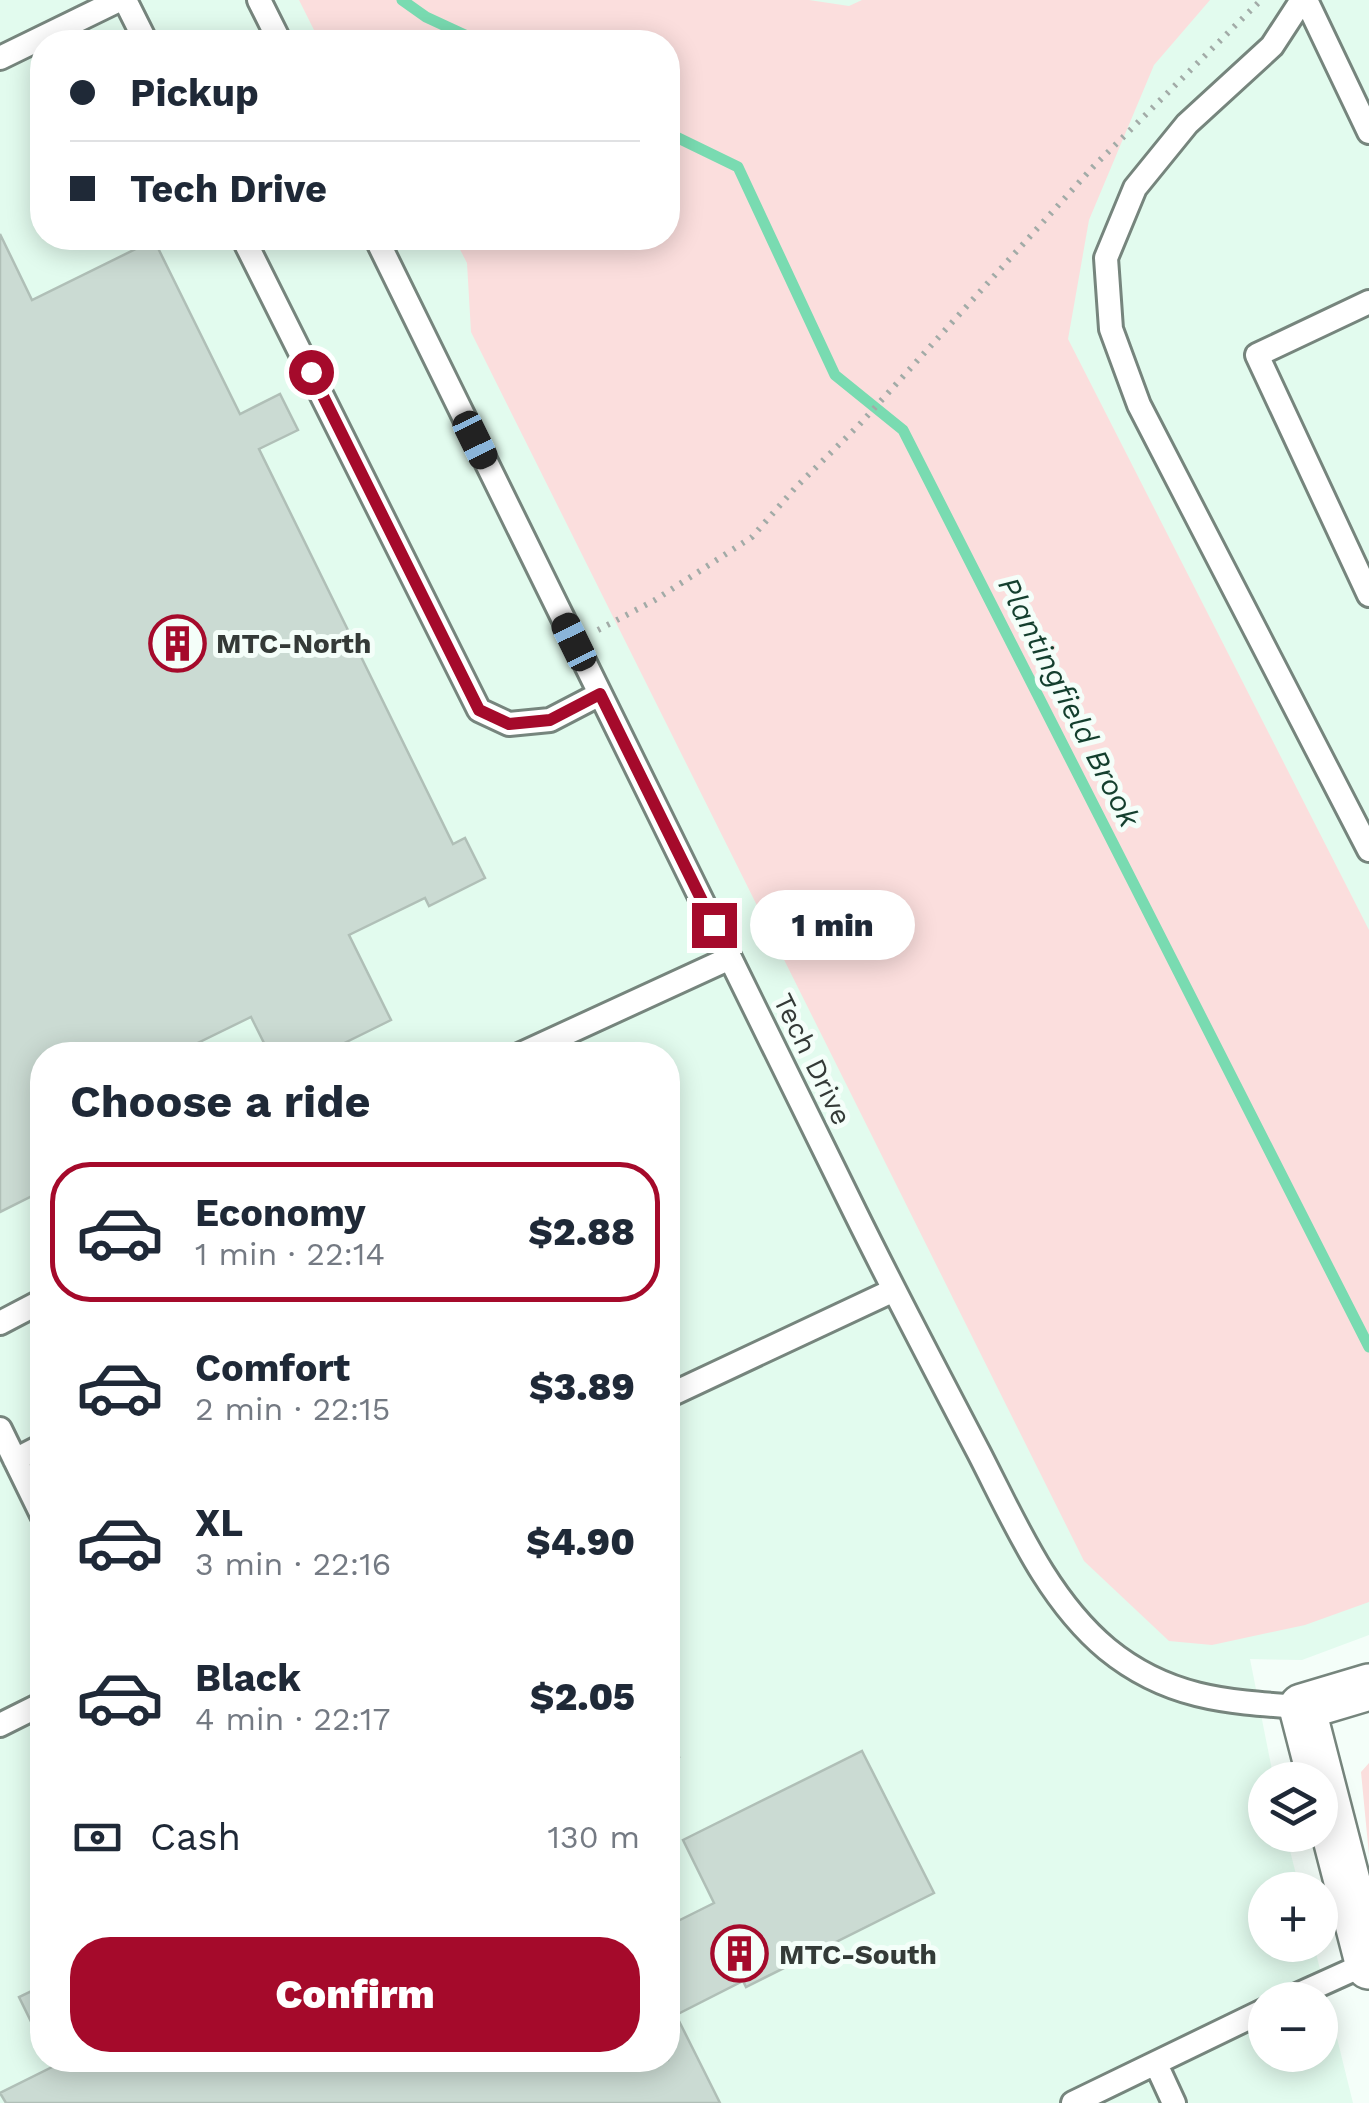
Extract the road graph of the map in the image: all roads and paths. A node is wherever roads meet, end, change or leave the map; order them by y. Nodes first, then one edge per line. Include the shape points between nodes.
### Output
1 (122, 0) edge
2 (259, 0) edge
3 (1261, 0) edge
4 (1304, 0) edge
5 (59, 30) edge
6 (139, 30) edge
7 (274, 30) edge
8 (30, 44) edge
9 (0, 58) edge
10 (1369, 132) edge
11 (250, 250) edge
12 (382, 250) edge
13 (1369, 302) edge
14 (1369, 595) edge
15 (574, 642) junction
16 (600, 694) junction
17 (1369, 850) edge
18 (730, 958) junction
19 (550, 1042) edge
20 (894, 1290) junction
21 (30, 1307) edge
22 (0, 1322) edge
23 (680, 1390) edge
24 (0, 1429) edge
25 (30, 1452) edge
26 (15, 1460) junction
27 (30, 1491) edge
28 (1369, 1687) edge
29 (1302, 1707) junction
30 (30, 1710) edge
31 (0, 1726) edge
32 (1369, 1964) edge
33 (1328, 1982) edge
34 (1248, 2018) edge
35 (1156, 2064) junction
36 (1074, 2103) edge
37 (1174, 2103) edge

1 - 5 lane
1 - 6 lane
2 - 7 lane
3 - 15 path via 1093,168 752,537
4 - 10 lane
4 - 17 lane via 1272,46 1187,124 1135,188 1106,258 1111,328 1140,405
8 - 9 lane
11 - 16 lane via 479,710 509,724 550,720
12 - 15 lane, Tech Drive
13 - 14 lane via 1257,356
15 - 16 lane, Tech Drive
16 - 18 lane, Tech Drive
18 - 19 lane
18 - 20 lane, Tech Drive
20 - 23 lane
20 - 29 lane, Tech Drive via 1034,1556 1083,1625 1118,1657 1172,1687 1214,1701
21 - 22 lane
24 - 26 lane
25 - 26 lane
26 - 27 lane
28 - 29 street
29 - 32 street
30 - 31 lane
32 - 33 lane
34 - 35 lane
35 - 36 lane
35 - 37 lane

